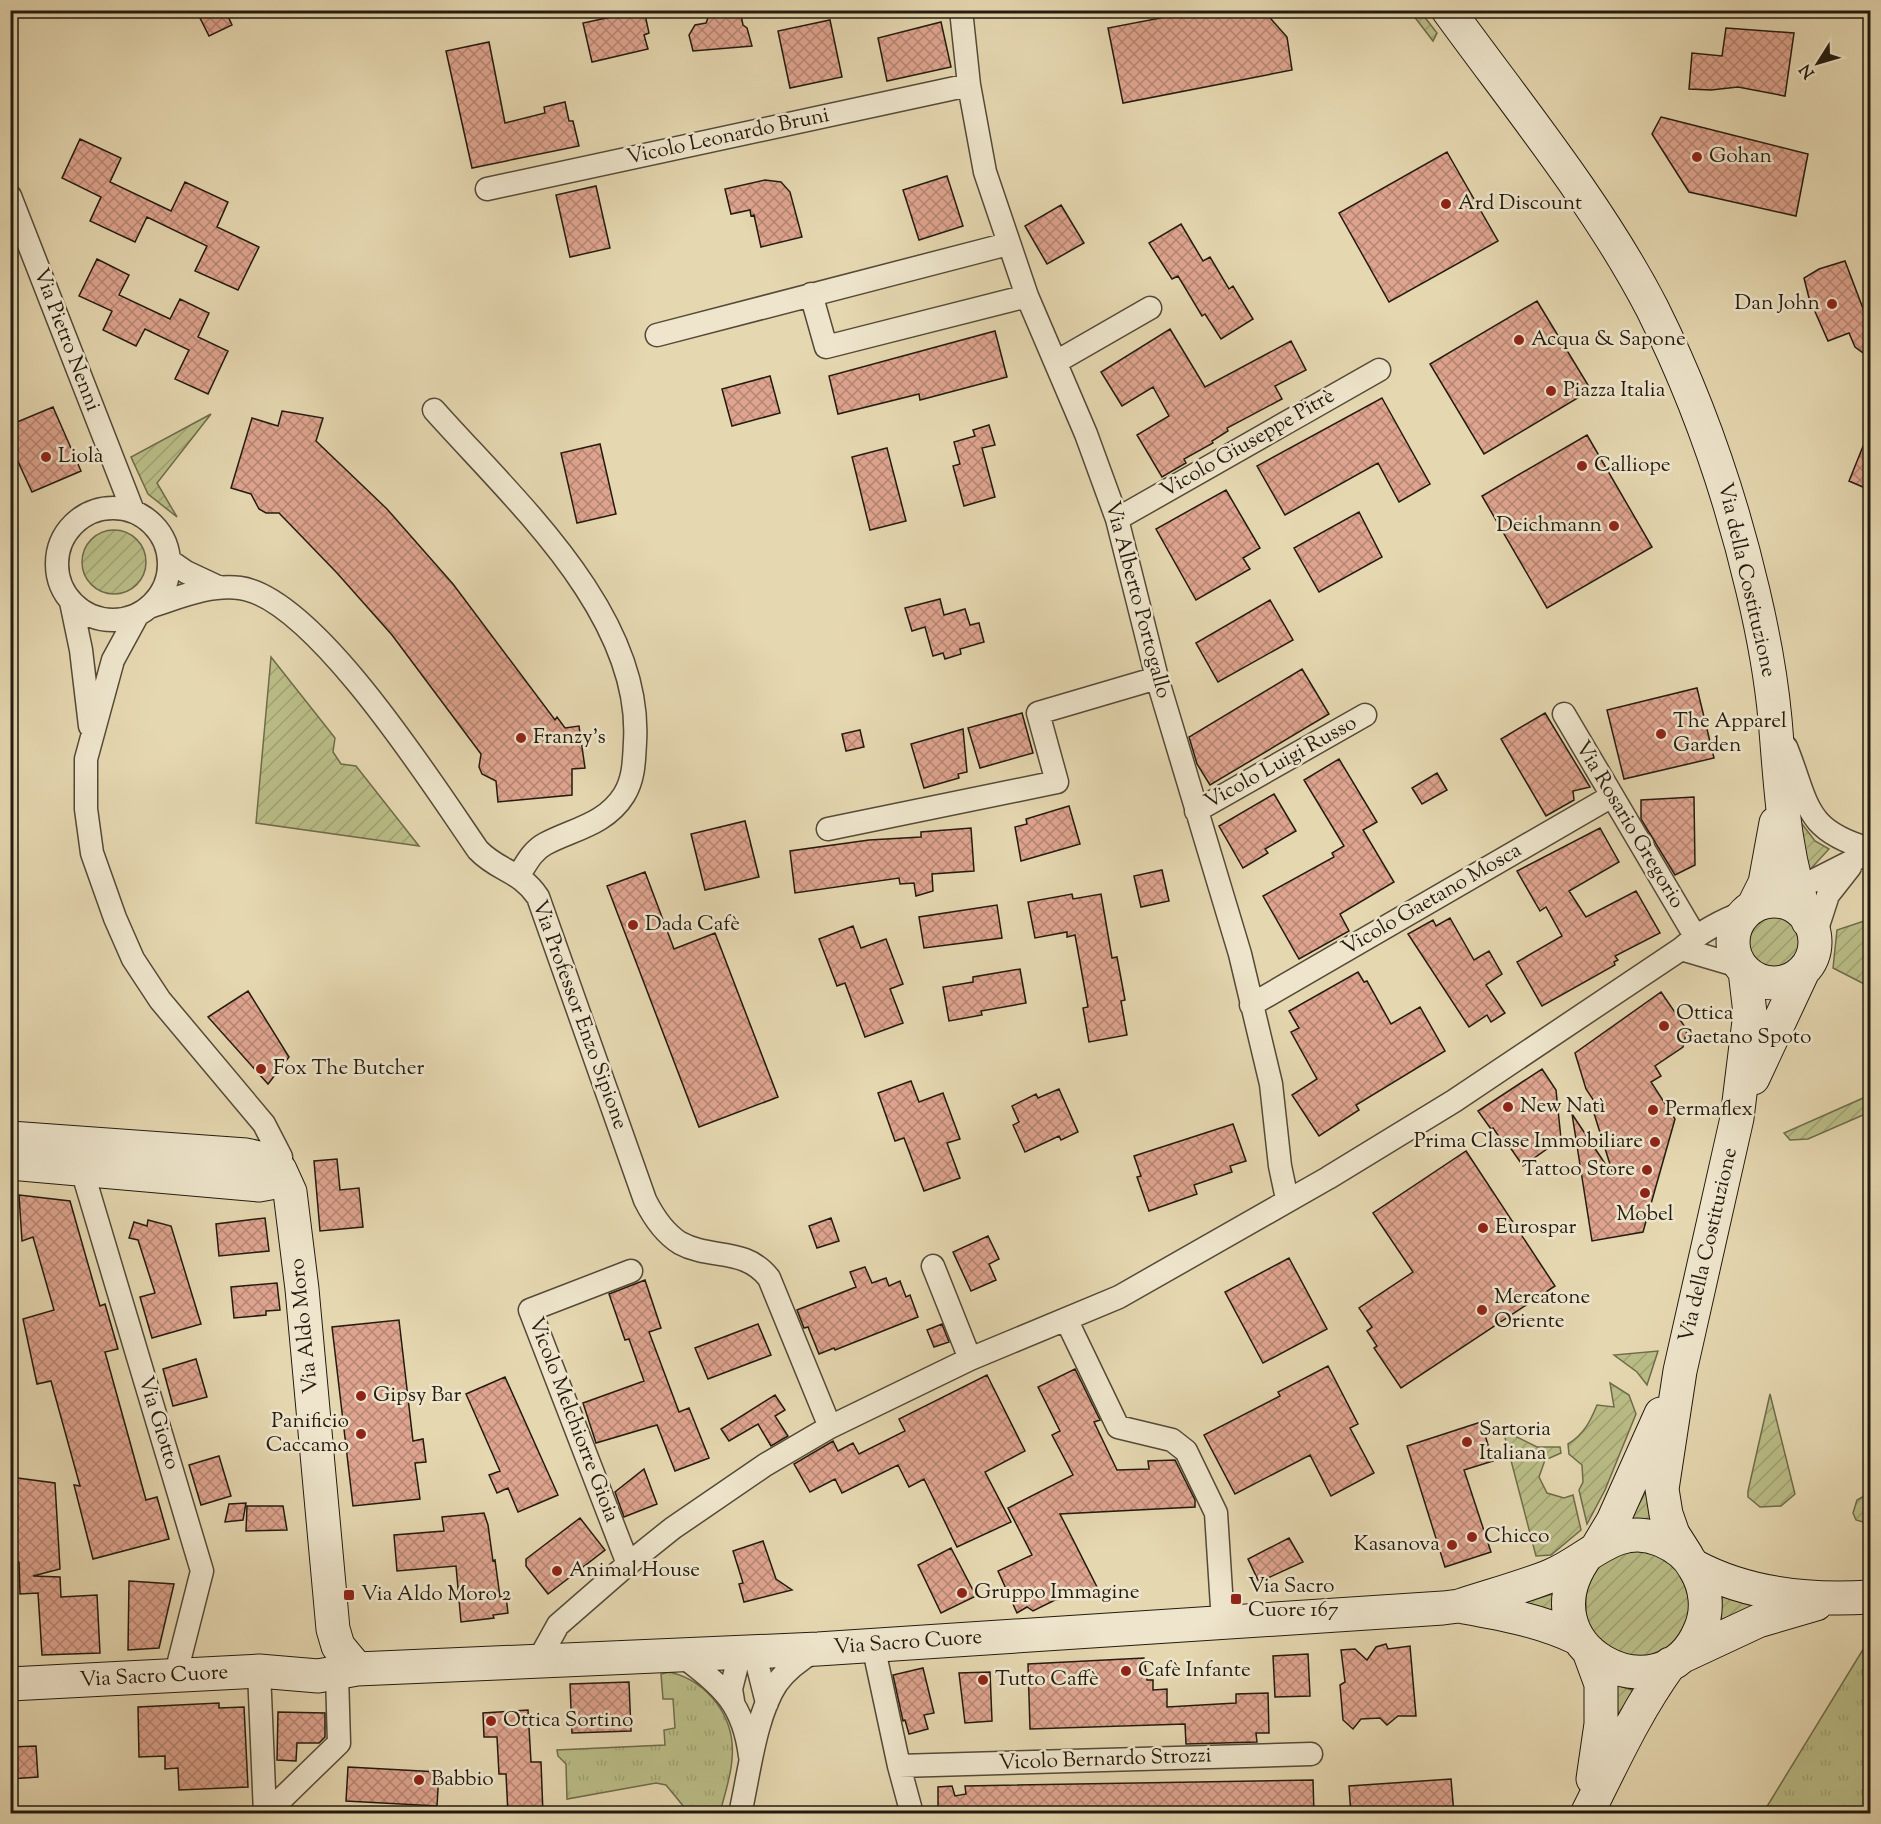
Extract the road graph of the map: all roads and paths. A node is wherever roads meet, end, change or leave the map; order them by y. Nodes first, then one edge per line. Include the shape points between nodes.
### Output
1 (960, 10) edge
2 (1448, 10) edge
3 (969, 85) junction
4 (487, 189) dead end
5 (10, 196) edge
6 (1008, 244) junction
7 (811, 294) junction
8 (1027, 297) junction
9 (1150, 308) dead end
10 (657, 335) dead end
11 (1056, 362) junction
12 (1379, 370) dead end
13 (434, 410) dead end
14 (109, 451) junction
15 (100, 508) junction
16 (133, 511) junction
17 (1117, 519) junction
18 (170, 561) junction
19 (218, 587) junction
20 (71, 602) junction
21 (144, 611) junction
22 (1157, 678) junction
23 (1564, 714) dead end
24 (1365, 715) dead end
25 (1775, 719) junction
26 (91, 737) junction
27 (1780, 794) junction
28 (1612, 795) junction
29 (1196, 811) junction
30 (828, 829) dead end
31 (1868, 852) edge
32 (519, 875) junction
33 (1767, 903) junction
34 (1811, 930) junction
35 (1688, 943) junction
36 (1743, 969) junction
37 (1803, 970) junction
38 (1251, 1005) junction
39 (1737, 1118) junction
40 (10, 1138) edge
41 (10, 1163) edge
42 (268, 1164) junction
43 (82, 1170) junction
44 (1287, 1199) junction
45 (933, 1266) dead end
46 (631, 1271) dead end
47 (1066, 1319) junction
48 (969, 1359) junction
49 (1680, 1371) junction
50 (830, 1427) junction
51 (1592, 1551) junction
52 (1690, 1561) junction
53 (628, 1564) junction
54 (1870, 1597) edge
55 (1832, 1599) junction
56 (1459, 1606) junction
57 (1222, 1623) junction
58 (333, 1629) junction
59 (873, 1645) junction
60 (1584, 1646) junction
61 (818, 1649) junction
62 (746, 1653) junction
63 (680, 1654) junction
64 (1675, 1660) junction
65 (538, 1661) junction
66 (259, 1671) junction
67 (347, 1672) junction
68 (298, 1673) junction
69 (175, 1677) junction
70 (10, 1684) edge
71 (733, 1701) junction
72 (767, 1703) junction
73 (1311, 1754) dead end
74 (751, 1763) junction
75 (899, 1766) junction
76 (1588, 1810) edge
77 (265, 1814) edge
78 (740, 1814) edge
79 (912, 1814) edge

1 - 3 street, Via Alberto Portogallo
2 - 25 main road, Via della Costituzione via 1613,242 1652,308 1677,361 1718,463 1738,527 1768,658
3 - 4 street, Vicolo Leonardo Bruni
3 - 6 street, Via Alberto Portogallo via 985,172
5 - 14 street, Via Pietro Nenni
6 - 7 street
6 - 8 street, Via Alberto Portogallo
7 - 8 street via 826,347
7 - 10 street
8 - 11 street, Via Alberto Portogallo
9 - 11 street
11 - 17 street, Via Alberto Portogallo
12 - 17 street, Vicolo Giuseppe Pitrè
13 - 32 street via 584,584 609,626 625,665 631,693 636,728 634,762 625,794 610,812 591,825 544,844 530,856
14 - 15 street
14 - 16 street, Via Pietro Nenni
15 - 16 street
15 - 20 street via 72,525 57,555 62,588
16 - 18 street via 152,522 165,540
17 - 22 street, Via Alberto Portogallo
18 - 19 street
18 - 21 street via 162,593
19 - 21 street
19 - 32 street, Via Professor Enzo Sipione via 243,588 271,599 316,637 376,705 478,850 487,860
20 - 21 street via 102,620 120,621
20 - 26 street
21 - 26 street via 113,660
22 - 29 street, Via Alberto Portogallo
22 - 30 street via 1038,713 1057,782
23 - 28 street, Via Rosario Gregorio
24 - 29 street, Vicolo Luigi Russo
25 - 27 main road, Via della Costituzione
25 - 31 street via 1804,801 1816,820 1846,842
26 - 42 street via 86,759 86,809 92,853 128,949 160,1000 264,1124 281,1157
27 - 33 main road
27 - 33 main road via 1765,883
28 - 35 street, Via Rosario Gregorio
28 - 38 street, Vicolo Gaetano Mosca
29 - 38 street, Via Alberto Portogallo
31 - 33 street
31 - 34 street via 1839,877
32 - 50 street, Via Professor Enzo Sipione via 538,897 653,1215 677,1241 747,1258 760,1267 769,1278
33 - 34 main road
33 - 35 street via 1723,919
33 - 36 main road via 1739,921 1733,944
34 - 37 main road via 1814,949
35 - 36 street
35 - 44 street via 1454,1101
36 - 37 main road via 1754,978 1774,983 1795,978
36 - 39 main road via 1750,1013
37 - 39 main road
38 - 44 street, Via Alberto Portogallo via 1271,1084
39 - 49 main road, Via della Costituzione
40 - 42 main road
41 - 43 main road
42 - 43 main road via 270,1183 260,1185
42 - 58 main road, Via Aldo Moro via 291,1192
43 - 69 street, Via Giotto via 202,1571
44 - 47 street via 1119,1297
45 - 48 street
46 - 53 street, Vicolo Melchiorre Gioia via 530,1310
47 - 48 street
47 - 57 street via 1118,1427 1173,1440 1186,1451 1216,1513
48 - 50 street
49 - 51 main road via 1641,1462
49 - 52 main road via 1662,1489 1673,1534
50 - 53 street via 725,1491
51 - 52 main road via 1615,1538 1634,1534 1671,1544
51 - 56 main road via 1552,1575
51 - 60 main road via 1573,1578 1568,1604 1570,1622
52 - 55 main road via 1721,1580 1762,1592
52 - 64 main road via 1701,1581 1705,1614 1692,1644
53 - 65 street via 558,1624
54 - 55 main road
55 - 64 main road via 1758,1621
56 - 57 main road, Via Sacro Cuore
56 - 60 main road via 1513,1615 1555,1628
57 - 59 main road, Via Sacro Cuore
58 - 67 main road
58 - 68 main road via 321,1654
59 - 61 main road, Via Sacro Cuore
59 - 75 street
60 - 64 main road via 1604,1664 1637,1673
60 - 76 main road via 1601,1684 1601,1724
61 - 62 main road, Via Sacro Cuore
61 - 72 street via 788,1670
62 - 63 main road, Via Sacro Cuore
62 - 71 street via 731,1689
62 - 72 street via 763,1684
63 - 65 main road, Via Sacro Cuore
63 - 71 street via 719,1684
64 - 76 main road via 1647,1696
65 - 67 main road, Via Sacro Cuore
66 - 68 main road, Via Sacro Cuore
66 - 69 main road, Via Sacro Cuore
66 - 77 street
67 - 68 main road, Via Sacro Cuore via 318,1676
67 - 77 street via 339,1743
69 - 70 main road, Via Sacro Cuore
71 - 74 street via 748,1738
72 - 74 street
73 - 75 street, Vicolo Bernardo Strozzi
74 - 78 street
75 - 79 street

